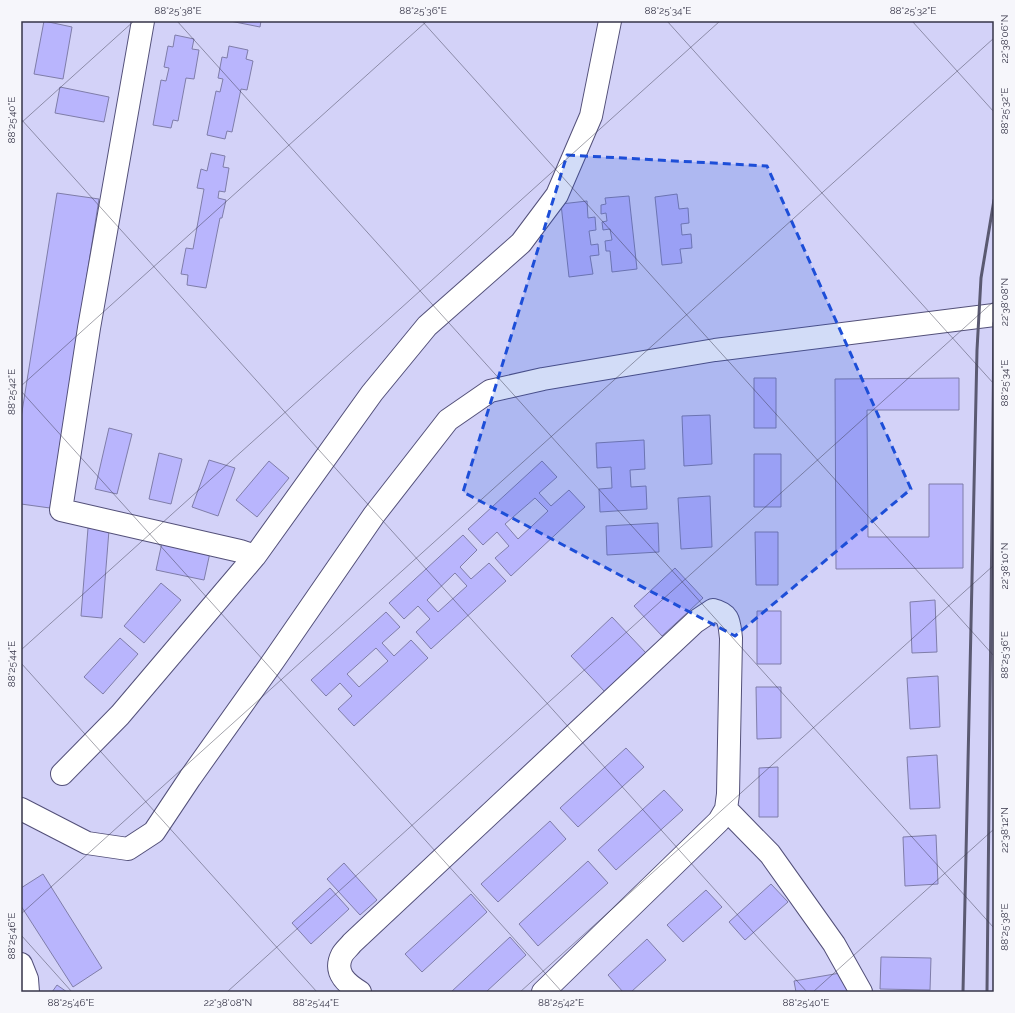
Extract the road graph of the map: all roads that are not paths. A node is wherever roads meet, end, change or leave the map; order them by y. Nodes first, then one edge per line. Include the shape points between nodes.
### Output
1 (143, 21) edge
2 (610, 21) edge
3 (994, 315) edge
4 (254, 556) junction
5 (62, 774) dead end
6 (21, 809) edge
7 (726, 809) junction
8 (21, 964) edge
9 (28, 992) edge
10 (360, 992) edge
11 (543, 992) edge
12 (861, 992) edge

1 - 4 street via 89,328 61,510
2 - 4 street via 591,116 557,196 521,243 427,326 372,393
3 - 6 street via 714,350 543,379 490,391 448,420 374,515 154,832 128,849 87,843
4 - 5 street via 120,715
7 - 10 street via 731,638 728,620 722,612 713,610 695,622 352,943 342,956 340,967 342,978
7 - 11 street via 719,821
7 - 12 street via 770,854 834,944
8 - 9 street via 27,979

